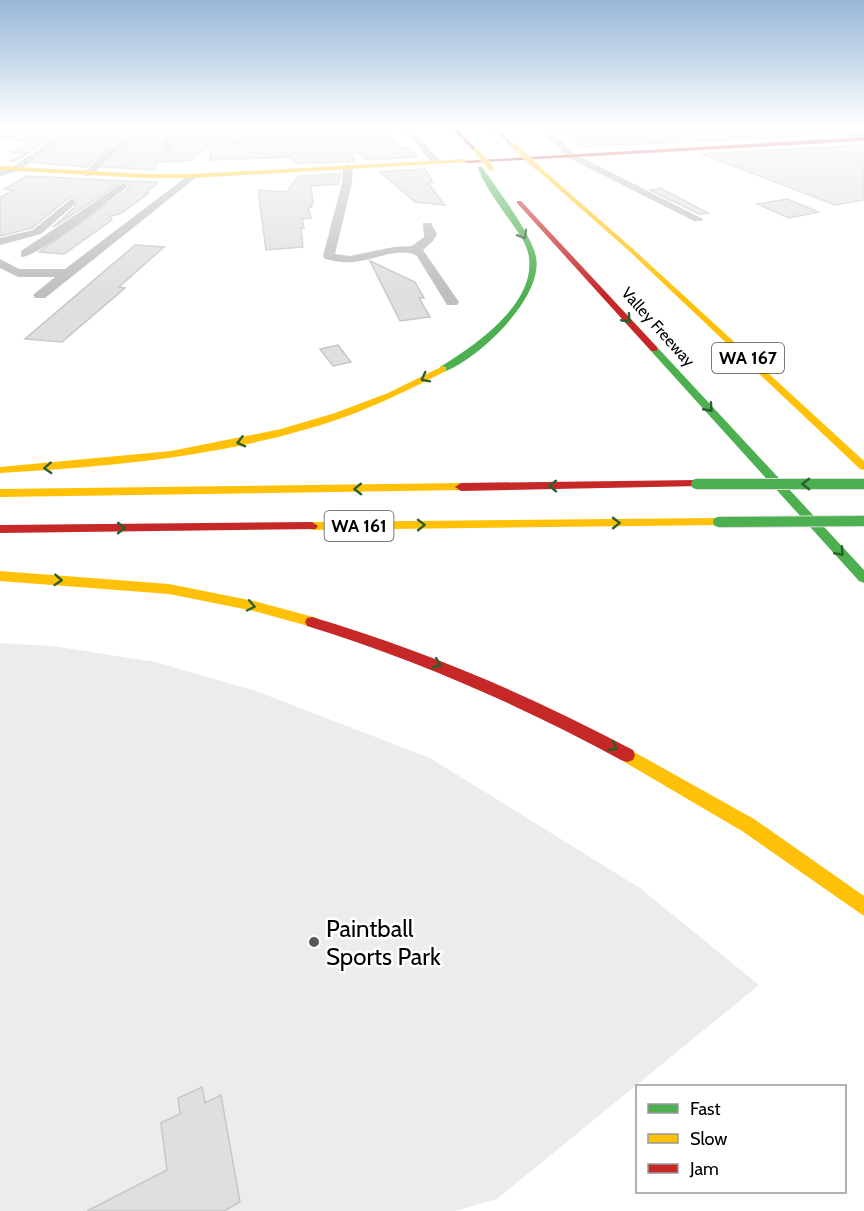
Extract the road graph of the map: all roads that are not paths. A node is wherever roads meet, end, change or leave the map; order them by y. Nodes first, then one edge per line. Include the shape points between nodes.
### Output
1 (185, 183) edge
2 (347, 183) edge
3 (494, 183) edge
4 (500, 183) edge
5 (554, 183) edge
6 (625, 183) edge
7 (123, 186) dead end
8 (82, 192) dead end
9 (71, 202) junction
10 (101, 202) junction
11 (698, 219) dead end
12 (427, 225) dead end
13 (37, 232) junction
14 (57, 233) junction
15 (0, 242) edge
16 (415, 250) junction
17 (631, 250) junction
18 (25, 254) dead end
19 (2, 265) edge
20 (69, 273) junction
21 (40, 295) dead end
22 (452, 302) dead end
23 (864, 453) edge
24 (864, 467) edge
25 (0, 470) edge
26 (864, 484) edge
27 (0, 492) edge
28 (864, 521) edge
29 (0, 528) edge
30 (0, 576) edge
31 (864, 578) edge
32 (864, 907) edge

1 - 20 street
2 - 16 street via 329,256 353,259
3 -> 25 main road via 531,250 531,280 514,309 485,341 464,356 366,405 286,431 123,462
4 -> 31 main road, Valley Freeway / WA 167
5 - 17 main road, Valley Freeway, bridge
6 - 11 street
7 - 10 street
8 - 9 street
9 - 10 street
9 - 13 street
10 - 14 street
12 - 16 street via 429,239
13 - 14 street
13 - 15 street
14 - 18 street
16 - 22 street via 422,254
17 - 23 main road
17 - 24 main road, Valley Freeway / WA 167
19 - 20 street via 29,274
20 - 21 street
26 -> 27 main road, bridge
29 -> 28 main road, WA 161, bridge
30 -> 32 main road via 192,593 374,639 524,701 611,745 759,832

